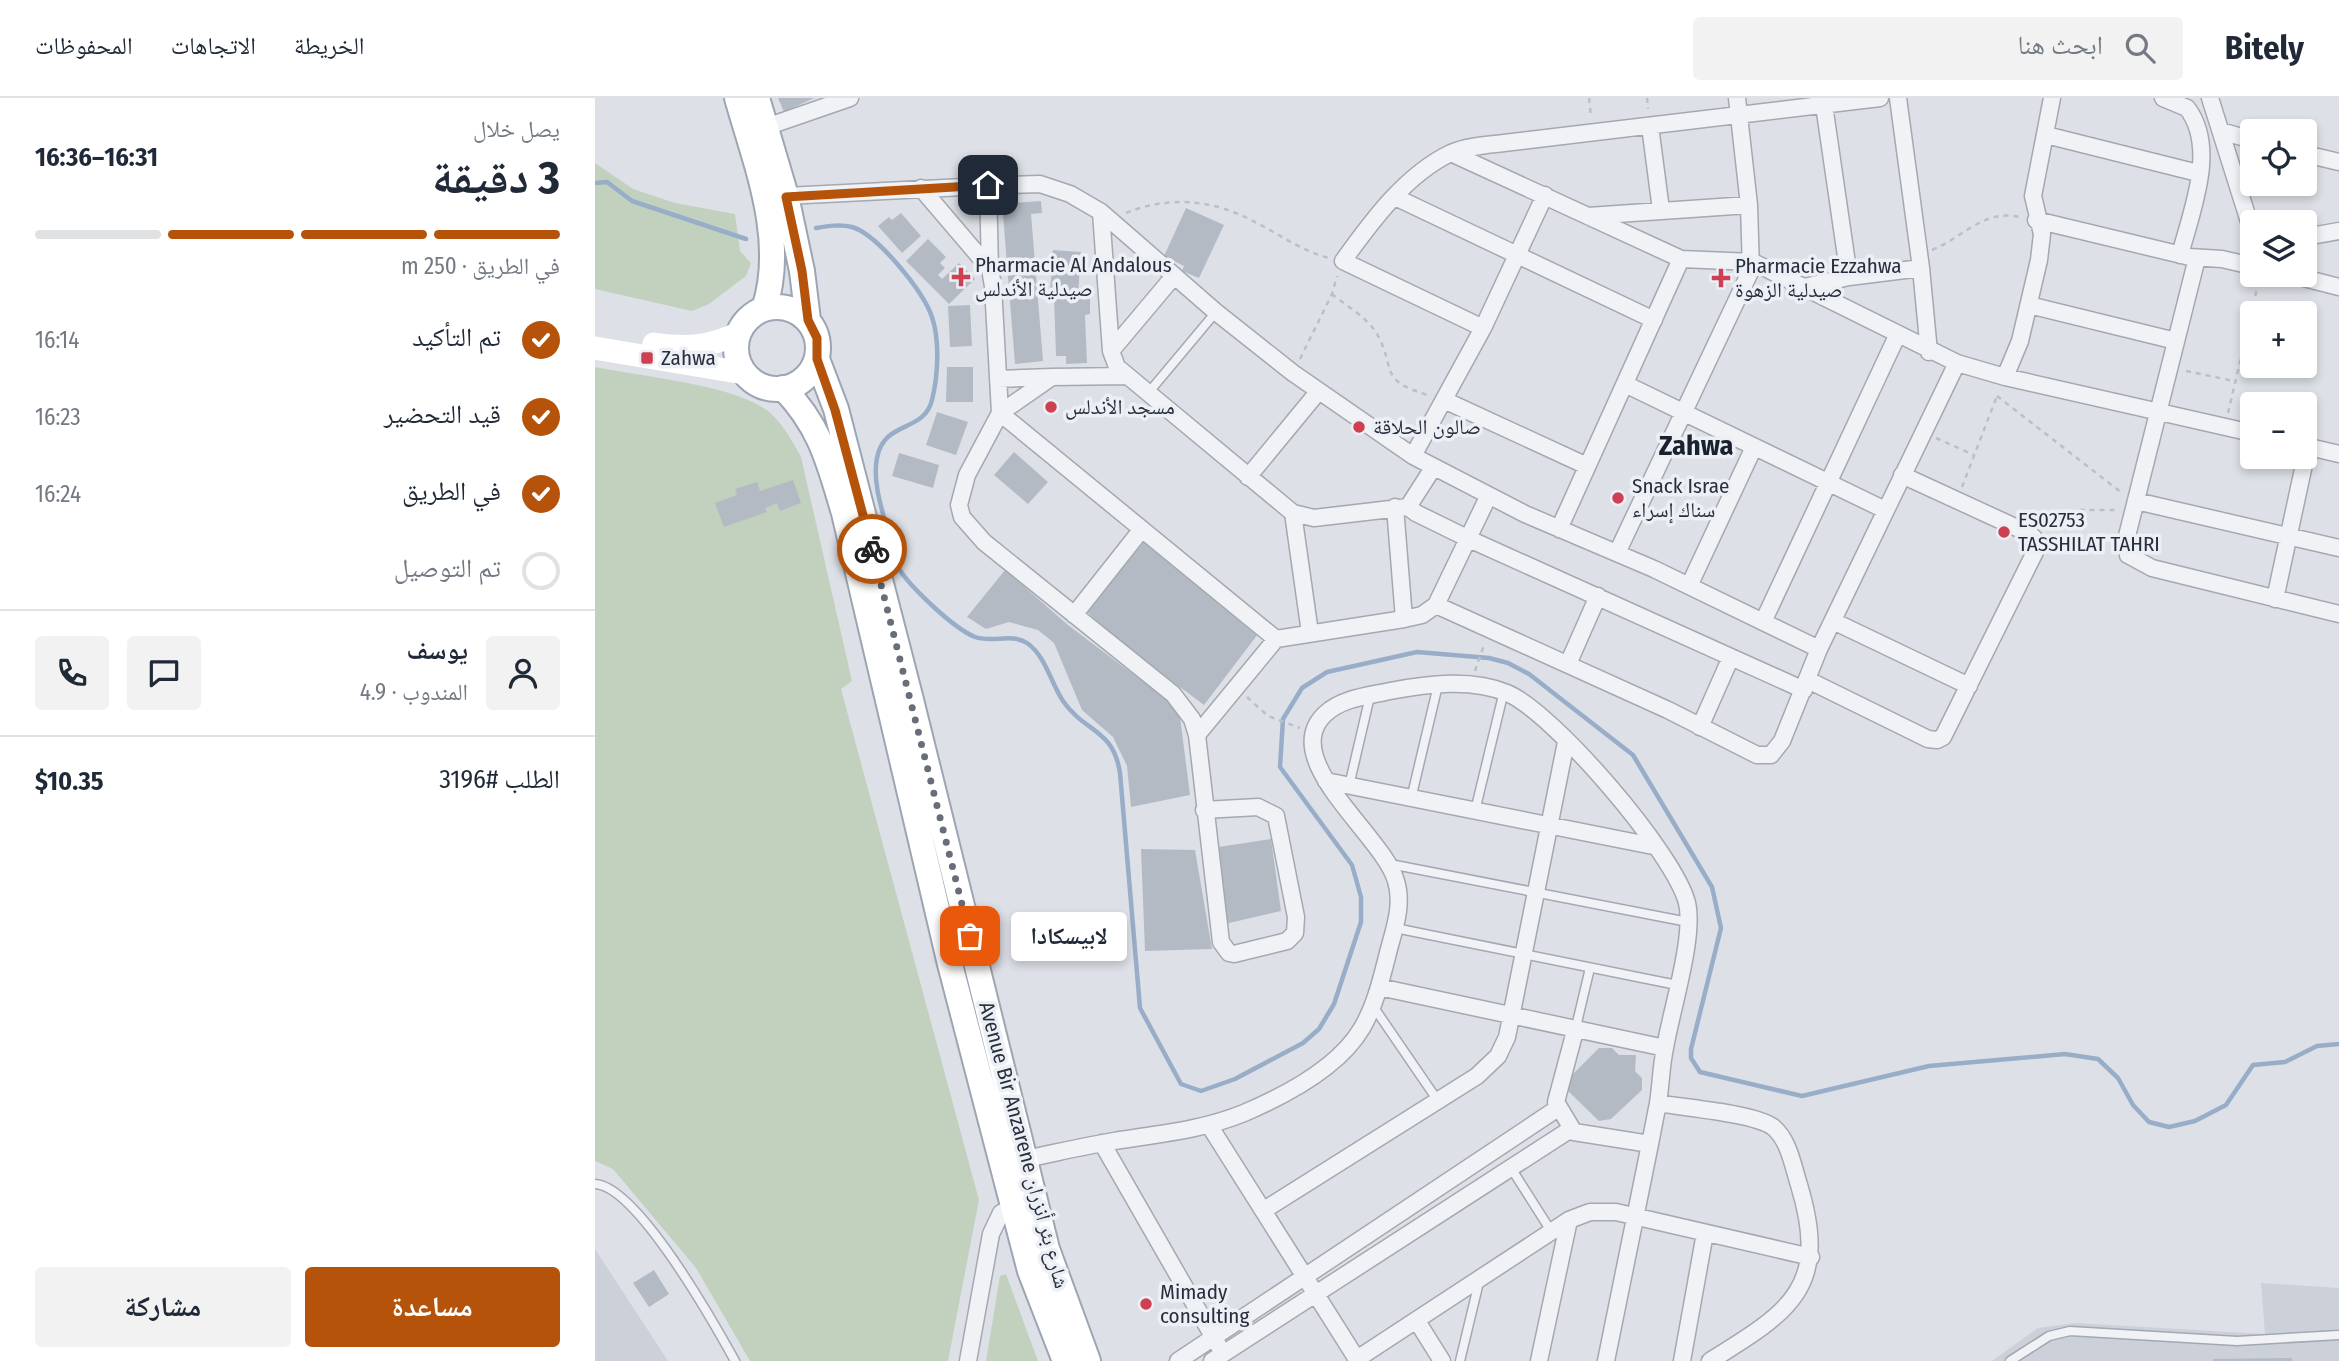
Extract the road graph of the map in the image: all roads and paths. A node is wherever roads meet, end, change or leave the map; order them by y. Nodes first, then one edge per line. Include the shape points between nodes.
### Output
1 (737, 98) edge
2 (757, 98) edge
3 (850, 98) edge
4 (1737, 98) edge
5 (1879, 98) edge
6 (1898, 98) edge
7 (2052, 98) edge
8 (2163, 98) edge
9 (2210, 98) edge
10 (1824, 105) junction
11 (1739, 116) junction
12 (1650, 126) junction
13 (765, 127) junction
14 (2221, 131) junction
15 (2046, 135) junction
16 (2240, 137) edge
17 (1451, 153) junction
18 (2317, 157) edge
19 (2339, 162) edge
20 (2198, 173) junction
21 (988, 185) junction
22 (921, 188) junction
23 (1545, 195) junction
24 (786, 197) junction
25 (1395, 197) junction
26 (1749, 205) junction
27 (1661, 210) junction
28 (2245, 210) edge
29 (1105, 216) junction
30 (1587, 216) junction
31 (2036, 220) junction
32 (2339, 232) edge
33 (2317, 235) edge
34 (1517, 255) junction
35 (2180, 255) junction
36 (2197, 258) junction
37 (1681, 259) junction
38 (1343, 261) junction
39 (1753, 262) junction
40 (1920, 262) junction
41 (2240, 263) edge
42 (991, 269) junction
43 (1174, 276) junction
44 (1849, 277) junction
45 (2317, 281) edge
46 (1804, 286) junction
47 (2257, 287) edge
48 (2339, 287) edge
49 (1332, 294) junction
50 (2029, 305) junction
51 (764, 309) junction
52 (1216, 312) junction
53 (808, 320) junction
54 (1654, 320) junction
55 (1483, 328) junction
56 (739, 333) junction
57 (595, 334) edge
58 (1897, 336) junction
59 (2176, 341) junction
60 (595, 348) edge
61 (1111, 351) junction
62 (1929, 352) junction
63 (817, 359) junction
64 (1957, 363) junction
65 (2169, 367) junction
66 (744, 373) junction
67 (1293, 373) junction
68 (1127, 376) junction
69 (1052, 377) junction
70 (2005, 377) junction
71 (998, 379) junction
72 (2234, 381) junction
73 (1625, 384) junction
74 (783, 388) junction
75 (1149, 392) junction
76 (1318, 392) junction
77 (1997, 396) junction
78 (1444, 400) junction
79 (2159, 412) junction
80 (1000, 413) junction
81 (1682, 413) junction
82 (2227, 427) junction
83 (2240, 430) edge
84 (1923, 433) junction
85 (1754, 447) junction
86 (2317, 448) edge
87 (2339, 454) edge
88 (1974, 455) junction
89 (1413, 456) junction
90 (1587, 466) junction
91 (1433, 468) junction
92 (2302, 469) edge
93 (1902, 475) junction
94 (1248, 477) junction
95 (1827, 484) junction
96 (1488, 496) junction
97 (1957, 500) junction
98 (1402, 507) junction
99 (2134, 507) junction
100 (1885, 510) junction
101 (1293, 513) junction
102 (1142, 529) junction
103 (1559, 529) junction
104 (2289, 536) junction
105 (2034, 538) junction
106 (1469, 539) junction
107 (2339, 548) edge
108 (1617, 553) junction
109 (1689, 586) junction
110 (1598, 596) junction
111 (2275, 599) junction
112 (1436, 605) junction
113 (2339, 614) edge
114 (1074, 615) junction
115 (1404, 619) junction
116 (1833, 621) junction
117 (1763, 622) junction
118 (1310, 633) junction
119 (1276, 639) junction
120 (1484, 644) dead end
121 (1819, 649) junction
122 (1731, 657) junction
123 (1477, 664) dead end
124 (1568, 664) junction
125 (1438, 685) junction
126 (1806, 685) junction
127 (1969, 686) junction
128 (1236, 687) junction
129 (1504, 691) junction
130 (1370, 696) junction
131 (1298, 727) dead end
132 (1700, 727) junction
133 (1197, 734) junction
134 (1566, 742) junction
135 (1326, 781) junction
136 (1349, 786) junction
137 (1411, 799) junction
138 (1204, 810) junction
139 (1475, 813) junction
140 (1548, 827) junction
141 (1653, 846) junction
142 (1389, 864) junction
143 (1537, 891) junction
144 (1688, 922) junction
145 (1395, 928) junction
146 (1524, 955) junction
147 (1590, 968) junction
148 (1677, 985) junction
149 (1379, 988) junction
150 (1373, 1006) junction
151 (1511, 1016) junction
152 (1575, 1031) junction
153 (1664, 1048) junction
154 (1438, 1101) junction
155 (1658, 1103) junction
156 (1558, 1108) junction
157 (1209, 1125) junction
158 (1571, 1129) junction
159 (1102, 1143) junction
160 (1650, 1144) junction
161 (1025, 1159) junction
162 (1510, 1167) junction
163 (595, 1184) edge
164 (1014, 1206) junction
165 (1264, 1210) junction
166 (1637, 1216) junction
167 (1569, 1220) junction
168 (1551, 1231) junction
169 (1705, 1233) junction
170 (1811, 1257) junction
171 (1305, 1276) junction
172 (1479, 1278) junction
173 (1316, 1293) junction
174 (1417, 1321) junction
175 (2339, 1335) edge
176 (1213, 1338) junction
177 (1222, 1358) edge
178 (1357, 1360) edge
179 (736, 1361) edge
180 (968, 1361) edge
181 (1065, 1361) edge
182 (1088, 1361) edge
183 (1178, 1361) edge
184 (1441, 1361) edge
185 (1460, 1361) edge
186 (1539, 1361) edge
187 (1606, 1361) edge
188 (1682, 1361) edge
189 (1710, 1361) edge
190 (2010, 1361) edge

1 - 51 main road via 765,198 773,251 774,274
2 - 13 main road
3 - 13 street
4 - 11 street
5 - 10 street
6 - 40 street
7 - 15 street
8 - 20 street via 2187,108 2194,117 2201,137
9 - 14 street
10 - 11 street
10 - 44 street
11 - 12 street
11 - 26 street
12 - 17 street via 1504,142
12 - 27 street
13 - 24 main road
14 - 16 street
14 - 28 street
15 - 20 street
15 - 31 street via 2033,196
17 - 23 street
17 - 25 street
18 - 19 street
20 - 35 street
21 - 22 street
21 - 29 street via 1041,184
21 - 42 street
22 - 24 street
22 - 42 street
23 - 30 street
23 - 34 street
24 - 53 main road
25 - 34 street
25 - 38 street
26 - 27 street
26 - 39 street
27 - 30 street
29 - 38 path via 1170,200 1186,202 1233,212 1298,248
29 - 43 street
29 - 61 street
30 - 37 street
31 - 35 street
31 - 40 path via 1994,214
31 - 50 street via 2042,234
32 - 33 street
34 - 54 street
34 - 55 street
35 - 36 street
36 - 41 street
36 - 59 street
37 - 39 street
37 - 54 street
38 - 49 path
38 - 55 street
39 - 46 street
39 - 81 street via 1739,301
40 - 44 street
40 - 62 street
42 - 71 street
43 - 52 street
43 - 61 street
44 - 46 street
45 - 48 street
46 - 58 street
47 - 72 path
49 - 67 path
49 - 78 path via 1377,333 1398,383
50 - 59 street
50 - 70 street
51 - 53 main road via 788,308
51 - 56 main road
52 - 67 street
52 - 75 lane
53 - 63 main road via 817,338
54 - 73 street
55 - 78 street
56 - 57 main road via 704,347 680,348
56 - 66 main road via 738,360
58 - 62 street
58 - 95 street
59 - 65 street
60 - 66 main road
61 - 68 street via 1117,367
62 - 64 street
63 - 74 main road via 804,379
63 - 161 main road, Avenue Bir Anzarene شارع بئر أنزران via 835,410 910,696
64 - 70 street
64 - 84 street
65 - 72 path
65 - 79 street
66 - 74 main road via 761,386
67 - 76 street
68 - 69 street
68 - 75 street
69 - 71 street
69 - 80 street
70 - 77 path
70 - 79 street
71 - 80 street
72 - 82 path
73 - 81 street
73 - 90 street
74 - 164 main road, Avenue Bir Anzarene شارع بئر أنزران via 813,423 840,500 950,964
75 - 94 street
76 - 89 street
76 - 94 street
77 - 88 path
77 - 99 path
78 - 89 street
78 - 90 street
79 - 82 street
79 - 99 street
80 - 102 street
80 - 114 street via 960,492 962,517 983,542
81 - 85 street
81 - 108 street
82 - 83 street
84 - 88 path
84 - 93 street
85 - 95 street
85 - 109 street
86 - 87 street
88 - 97 path
89 - 91 street
90 - 103 street
91 - 96 street
91 - 98 street
92 - 104 street
93 - 97 street
93 - 100 street
94 - 101 street
95 - 100 street
95 - 117 street
96 - 103 street
96 - 106 street
97 - 105 street
98 - 101 street via 1314,518
98 - 106 street
98 - 115 street
99 - 104 street
99 - 105 path via 2075,510
99 - 111 street via 2126,546 2132,560
100 - 116 street
101 - 118 street
102 - 114 street
102 - 119 street
103 - 108 street
104 - 107 street
104 - 111 street
105 - 127 street via 2036,550
106 - 110 street
106 - 112 street
108 - 109 street
109 - 117 street
110 - 122 street
110 - 124 street
111 - 113 street
112 - 115 street via 1422,615
112 - 124 street
114 - 133 street via 1173,694
115 - 118 street
116 - 121 street
116 - 127 street
117 - 121 street
118 - 119 street
119 - 128 street
120 - 123 path
121 - 126 street
122 - 126 street
122 - 132 street
124 - 132 street
125 - 129 street
125 - 130 street
125 - 137 lane
126 - 127 street via 1937,740 1947,733
126 - 132 street via 1782,741 1771,755 1757,755
128 - 131 path via 1268,716
128 - 133 street
129 - 134 street via 1523,701
129 - 139 lane
130 - 135 street via 1340,704 1318,723 1312,745
130 - 136 lane
133 - 138 street
134 - 140 street
134 - 141 street via 1625,802
135 - 136 street
135 - 142 street
136 - 137 street
137 - 139 street
138 - 138 street via 1224,948 1240,954 1287,941 1295,933 1296,917 1276,816 1258,807
139 - 140 street
140 - 141 street
140 - 143 street
141 - 144 street via 1685,898
142 - 143 lane
142 - 145 street via 1399,893
143 - 144 lane
143 - 146 street
144 - 148 street
145 - 146 lane
145 - 149 street
146 - 147 lane
146 - 151 street
147 - 148 lane
147 - 152 lane
148 - 153 street
149 - 150 street
149 - 151 street
150 - 154 lane
150 - 157 street via 1355,1039 1322,1068 1245,1112
151 - 152 street
151 - 154 street via 1499,1056
152 - 153 street
152 - 156 street
153 - 155 street
154 - 165 street
155 - 160 street
155 - 170 street via 1752,1118 1773,1128 1786,1145 1808,1213
156 - 158 street
156 - 171 street
157 - 159 street
157 - 165 street
158 - 160 street via 1581,1135
158 - 162 street
159 - 161 street
159 - 176 street
160 - 166 street
161 - 182 main road, Avenue Bir Anzarene شارع بئر أنزران via 1047,1249
162 - 168 lane
162 - 173 street
163 - 179 lane via 617,1191 663,1247
164 - 180 street via 1001,1213 991,1234
164 - 181 main road, Avenue Bir Anzarene شارع بئر أنزران via 1041,1305
165 - 171 street
166 - 167 street via 1602,1211
166 - 169 street
166 - 187 street
167 - 168 street
167 - 186 street
168 - 172 street
169 - 170 street
169 - 188 street
170 - 189 street via 1791,1303
171 - 173 street
171 - 176 street
172 - 174 street
172 - 185 lane
173 - 177 street
173 - 178 street
174 - 178 street
174 - 184 street
175 - 190 lane via 2237,1341 2070,1331 2049,1336
176 - 177 street
176 - 183 street

